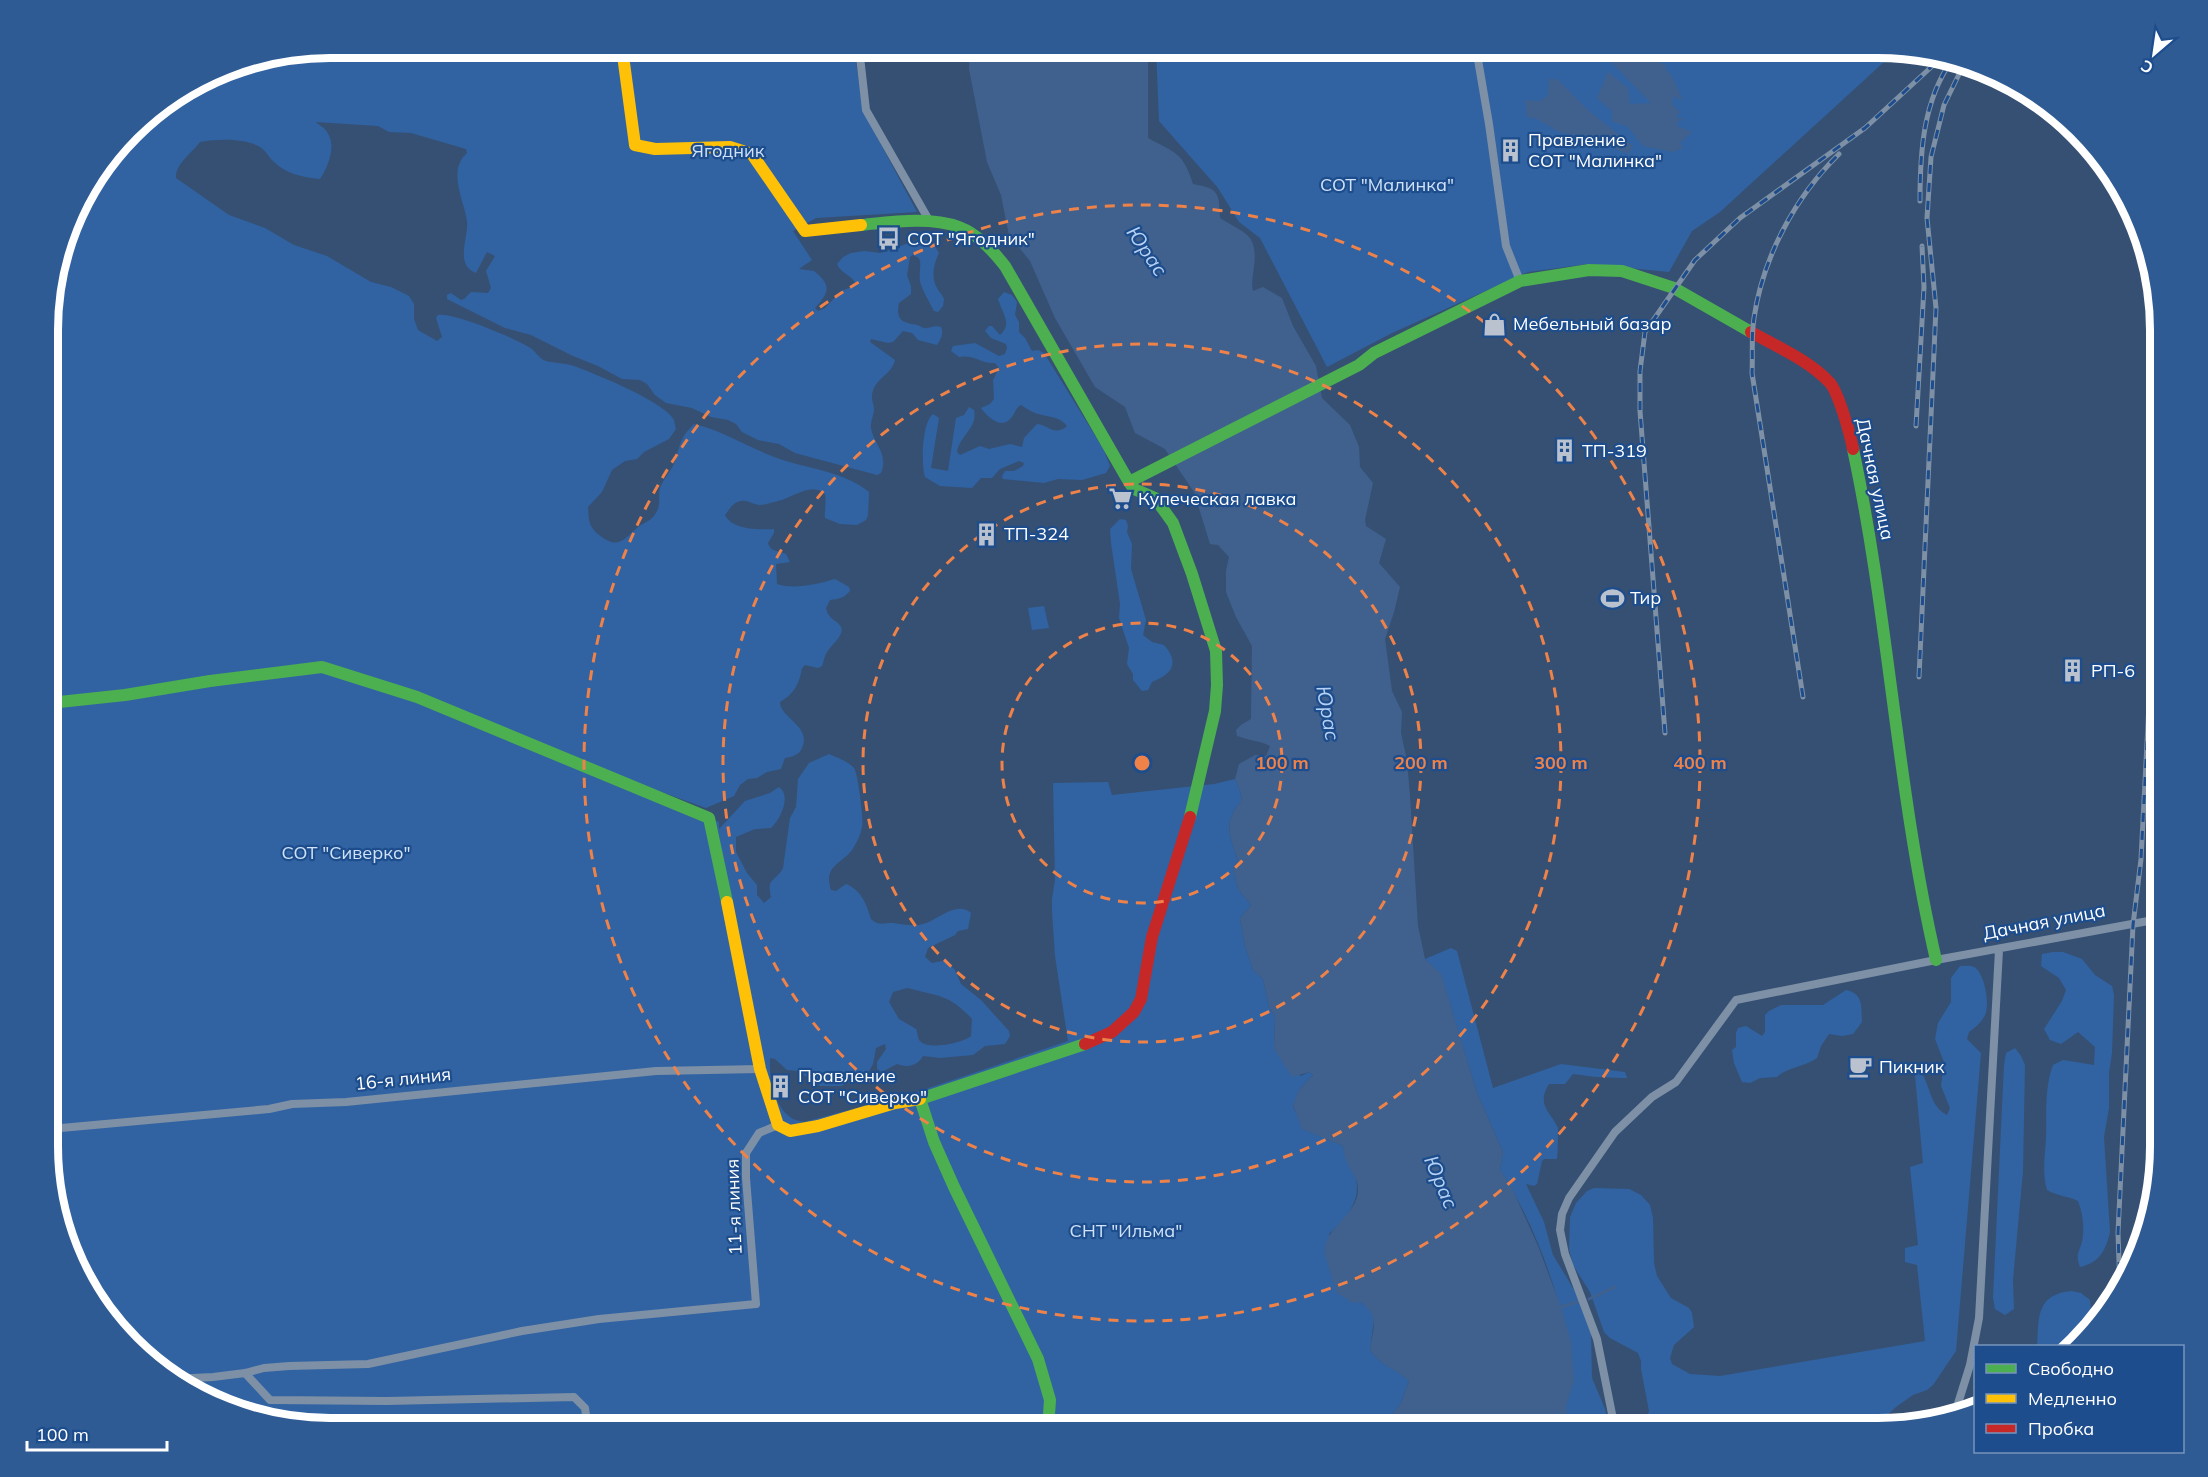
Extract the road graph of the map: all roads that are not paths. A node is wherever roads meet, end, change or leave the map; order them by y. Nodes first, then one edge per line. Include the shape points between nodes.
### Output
1 (623, 58) edge
2 (860, 58) edge
3 (1478, 58) edge
4 (930, 222) junction
5 (1520, 281) junction
6 (1128, 482) junction
7 (58, 702) edge
8 (2150, 921) edge
9 (1999, 950) junction
10 (1936, 960) junction
11 (760, 1069) junction
12 (920, 1099) junction
13 (778, 1125) junction
14 (58, 1128) edge
15 (245, 1373) junction
16 (187, 1378) edge
17 (1957, 1406) edge
18 (586, 1418) edge
19 (1049, 1418) edge
20 (1613, 1418) edge

1 - 4 street via 635,145 730,147 752,154 805,231
2 - 4 street via 866,110
3 - 5 street via 1506,246
4 - 6 street via 957,226 974,235 1005,266
5 - 6 street, Дачная улица
5 - 10 street, Дачная улица via 1589,270 1622,271 1658,281 1804,362 1831,384 1849,430 1868,514 1921,895
6 - 12 street via 1155,498 1173,523 1216,651 1217,685 1202,772 1152,937 1141,999 1134,1012 1112,1032 1090,1042
7 - 11 street via 322,667 417,697 710,818
8 - 9 street, Дачная улица
9 - 10 street, Дачная улица
9 - 17 street via 1979,1318
10 - 20 street, Дачная улица via 1736,1000 1676,1082 1652,1097 1615,1132 1569,1198 1560,1230 1597,1339
11 - 13 street
11 - 14 street, 16-я линия via 656,1071
12 - 13 street via 818,1126 790,1131
12 - 19 street via 954,1187 1038,1359 1050,1401
13 - 15 street, 11-я линия via 759,1133 746,1153 756,1304 522,1331 368,1364 289,1366
15 - 16 street
15 - 18 street via 270,1401 574,1397 585,1408

